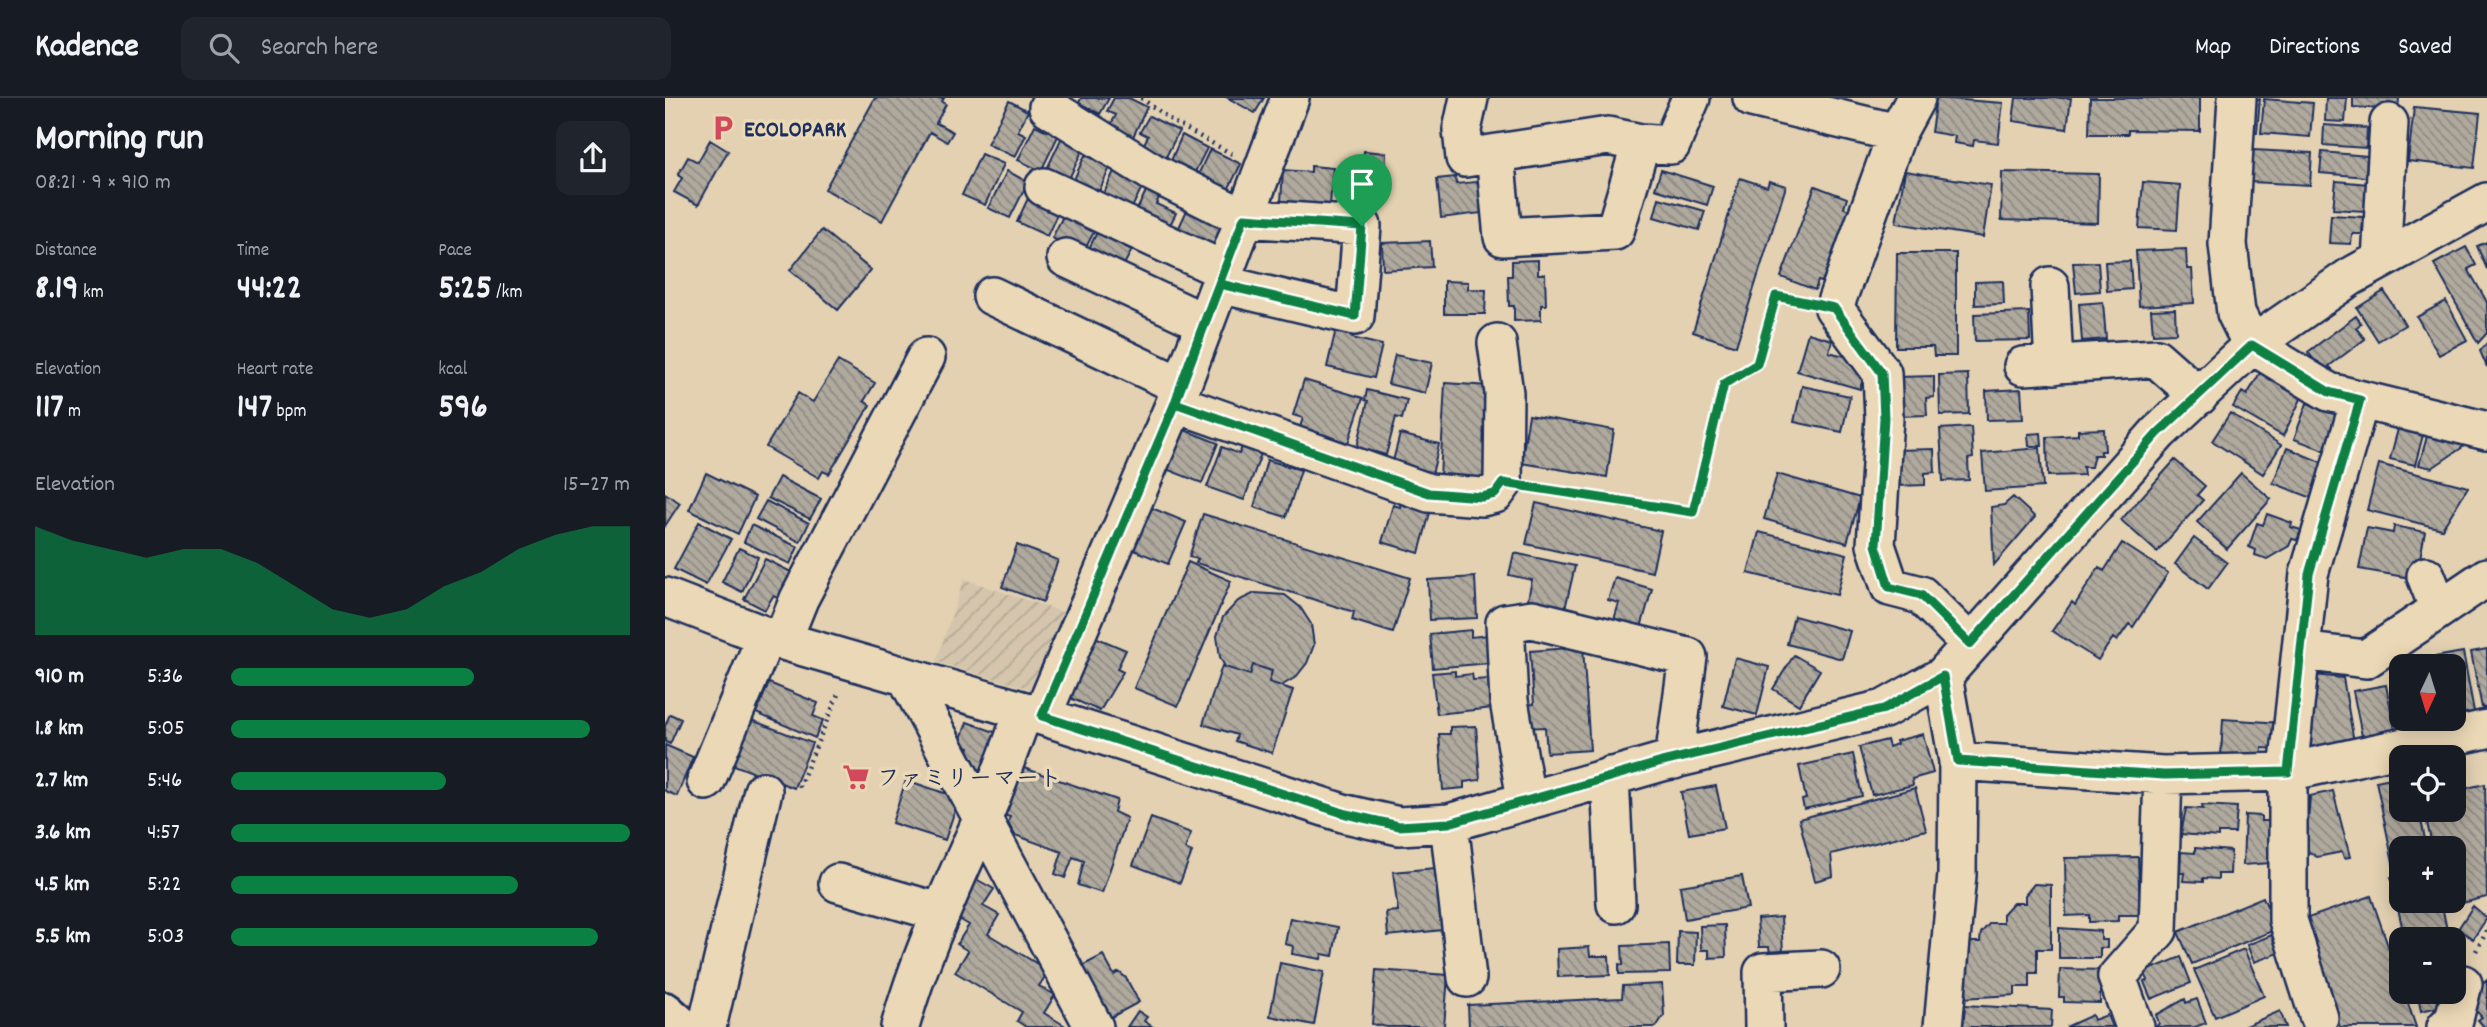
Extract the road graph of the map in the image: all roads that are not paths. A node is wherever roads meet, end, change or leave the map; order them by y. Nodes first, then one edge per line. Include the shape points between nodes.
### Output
1 (1290, 98) edge
2 (1469, 98) edge
3 (1691, 98) edge
4 (1752, 98) edge
5 (1916, 98) edge
6 (2237, 98) edge
7 (1048, 107) dead end
8 (2389, 123) dead end
9 (1897, 133) junction
10 (1641, 143) junction
11 (1480, 156) junction
12 (1044, 187) dead end
13 (2487, 202) edge
14 (1244, 218) junction
15 (1066, 258) dead end
16 (2381, 260) junction
17 (1222, 277) junction
18 (2050, 286) dead end
19 (1009, 315) dead end
20 (1205, 323) junction
21 (1497, 343) dead end
22 (2252, 345) junction
23 (926, 357) dead end
24 (1178, 395) junction
25 (2199, 396) junction
26 (2360, 400) junction
27 (2487, 431) edge
28 (2426, 576) dead end
29 (2487, 577) edge
30 (665, 597) edge
31 (2439, 609) junction
32 (774, 639) junction
33 (1970, 644) junction
34 (2301, 651) junction
35 (1943, 676) junction
36 (907, 678) junction
37 (1033, 713) junction
38 (2487, 729) edge
39 (1674, 760) junction
40 (1958, 761) junction
41 (2288, 772) junction
42 (2164, 775) junction
43 (1610, 776) junction
44 (706, 781) dead end
45 (763, 791) road end
46 (1526, 799) junction
47 (982, 820) junction
48 (1449, 823) junction
49 (838, 883) dead end
50 (1616, 904) dead end
51 (939, 912) junction
52 (1821, 969) dead end
53 (1467, 978) dead end
54 (2458, 1004) edge
55 (665, 1012) edge
56 (2319, 1018) dead end
57 (682, 1027) edge
58 (707, 1027) edge
59 (900, 1027) edge
60 (1094, 1027) edge
61 (1764, 1027) edge
62 (1944, 1027) edge
63 (2135, 1027) edge
64 (2445, 1027) edge

1 - 14 street
2 - 11 street via 1462,130
3 - 10 street via 1671,145
4 - 9 street
5 - 9 street
6 - 22 street via 2228,244 2235,313
7 - 14 street via 1152,172
8 - 16 street
9 - 33 street via 1834,308 1882,373 1884,418 1876,545 1889,587 1921,595
10 - 11 street via 1608,136
10 - 11 street via 1615,232 1503,237
12 - 17 street
13 - 16 street
14 - 17 street
14 - 17 street via 1362,226 1355,316
15 - 20 street
16 - 22 street
17 - 20 street
18 - 25 street via 2039,365 2156,358
19 - 24 street
20 - 24 street
21 - 24 street via 1504,393 1503,483 1495,494 1482,497 1429,493
22 - 25 street
22 - 26 street via 2329,392
23 - 32 street
24 - 37 street
25 - 33 street via 2158,433
26 - 27 street
26 - 34 street via 2309,574
28 - 31 street
29 - 31 street
30 - 32 street
31 - 34 street via 2366,659
32 - 36 street
32 - 44 street
33 - 35 street
34 - 41 street
35 - 39 street via 1884,709
35 - 40 street
36 - 37 street
36 - 47 street
37 - 47 street
37 - 48 street via 1346,814 1399,826
38 - 41 street
39 - 43 street
39 - 46 street via 1688,657 1532,619 1506,623 1510,701
40 - 42 street
40 - 62 street via 1957,875
41 - 42 street
41 - 56 street via 2288,920
42 - 63 street via 2158,930 2117,977
43 - 46 street
43 - 50 street
45 - 58 street
46 - 48 street
47 - 51 street
47 - 60 street
48 - 53 street
49 - 51 street
51 - 59 street
52 - 61 street via 1763,972
54 - 64 street via 2453,1023
55 - 57 main road

